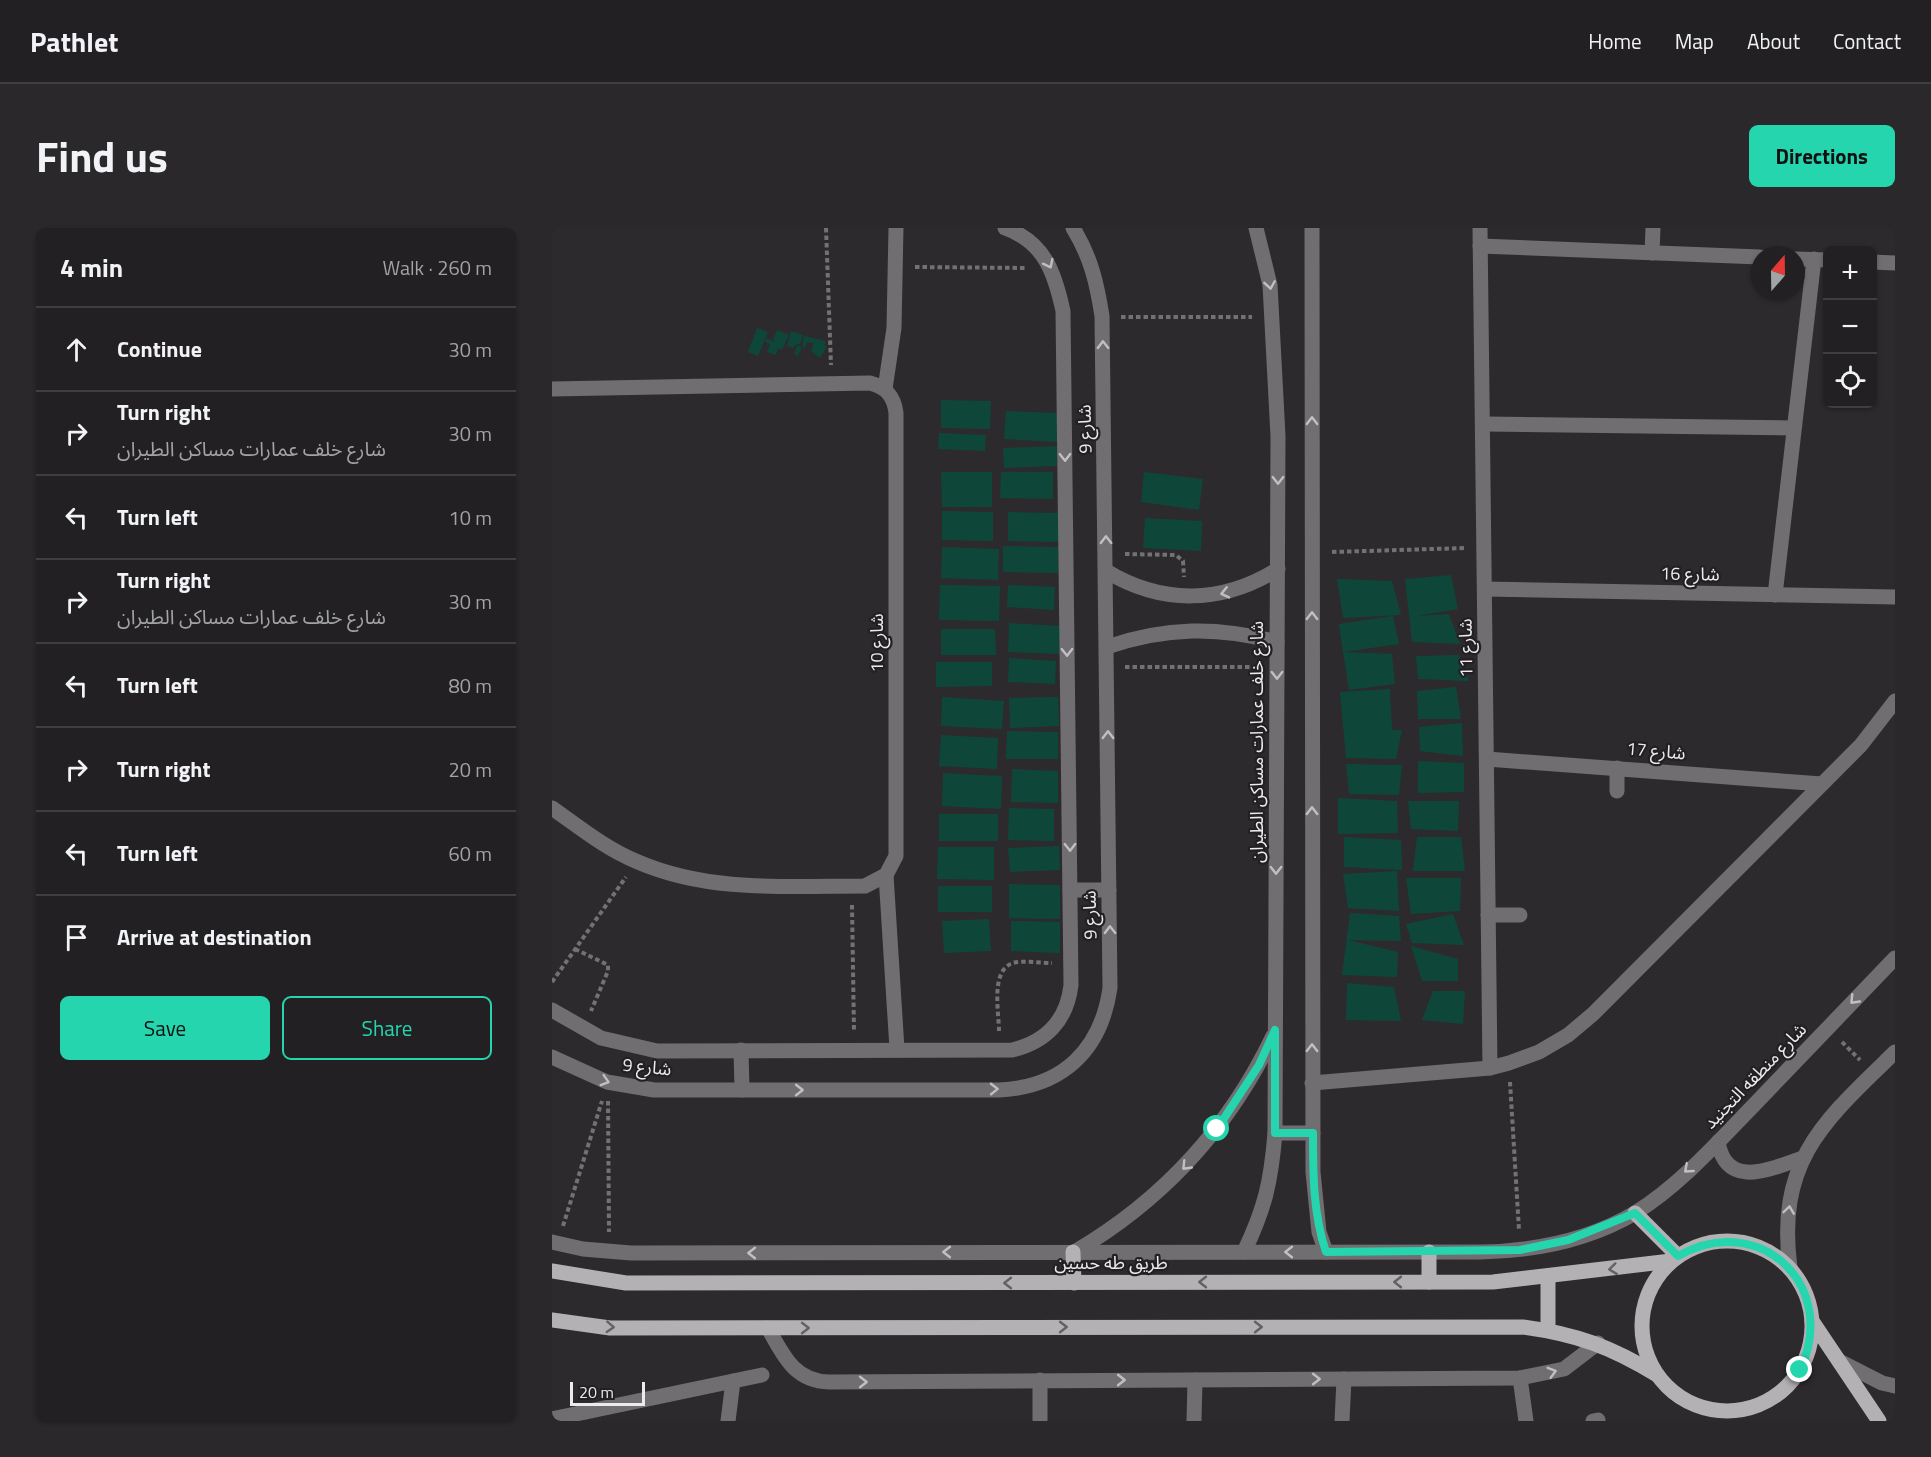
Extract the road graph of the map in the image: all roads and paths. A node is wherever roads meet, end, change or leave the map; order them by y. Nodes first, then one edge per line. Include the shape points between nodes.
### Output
1 (826, 228) edge
2 (896, 228) edge
3 (1005, 228) edge
4 (1073, 228) edge
5 (1256, 228) edge
6 (1312, 228) edge
7 (1480, 228) edge
8 (1653, 228) edge
9 (1480, 246) junction
10 (1652, 253) junction
11 (1751, 257) edge
12 (1805, 259) edge
13 (1821, 260) edge
14 (1877, 262) edge
15 (1895, 263) edge
16 (896, 267) junction
17 (1052, 268) junction
18 (1102, 316) junction
19 (1273, 317) junction
20 (832, 384) junction
21 (552, 389) edge
22 (885, 389) junction
23 (1484, 424) junction
24 (1794, 428) junction
25 (1484, 548) junction
26 (1312, 552) junction
27 (1106, 555) junction
28 (1278, 569) junction
29 (1106, 571) junction
30 (1485, 589) junction
31 (1775, 595) junction
32 (1184, 597) junction
33 (1895, 597) edge
34 (1277, 642) junction
35 (1107, 647) junction
36 (1108, 666) junction
37 (1277, 667) junction
38 (1895, 701) edge
39 (1487, 759) junction
40 (1617, 768) junction
41 (1822, 784) junction
42 (1617, 791) dead end
43 (552, 808) edge
44 (636, 861) junction
45 (886, 875) junction
46 (852, 886) junction
47 (1110, 890) junction
48 (1070, 891) junction
49 (1488, 915) junction
50 (1520, 915) dead end
51 (575, 949) junction
52 (1895, 958) edge
53 (1071, 963) junction
54 (552, 982) edge
55 (552, 1010) edge
56 (1827, 1028) junction
57 (583, 1030) junction
58 (1275, 1030) junction
59 (897, 1049) junction
60 (741, 1050) junction
61 (854, 1050) junction
62 (1000, 1050) junction
63 (1895, 1052) edge
64 (552, 1057) edge
65 (1509, 1063) junction
66 (1490, 1068) junction
67 (1874, 1073) junction
68 (608, 1082) junction
69 (1312, 1083) junction
70 (742, 1089) junction
71 (1275, 1133) junction
72 (1313, 1133) junction
73 (1718, 1142) junction
74 (1803, 1158) junction
75 (1635, 1213) junction
76 (555, 1243) edge
77 (1520, 1250) junction
78 (609, 1252) junction
79 (1073, 1252) junction
80 (1244, 1252) junction
81 (1326, 1252) junction
82 (1429, 1252) junction
83 (1674, 1259) junction
84 (1790, 1268) junction
85 (552, 1271) edge
86 (1548, 1278) junction
87 (1429, 1282) junction
88 (1074, 1283) junction
89 (552, 1320) edge
90 (1812, 1321) junction
91 (768, 1328) junction
92 (1548, 1330) junction
93 (1598, 1343) junction
94 (1839, 1361) junction
95 (762, 1375) dead end
96 (1657, 1375) junction
97 (1520, 1378) junction
98 (1344, 1379) junction
99 (1040, 1380) junction
100 (1195, 1380) junction
101 (733, 1381) junction
102 (1895, 1386) edge
103 (1731, 1411) junction
104 (552, 1419) edge
105 (728, 1421) edge
106 (1040, 1421) edge
107 (1194, 1421) edge
108 (1342, 1421) edge
109 (1526, 1421) edge
110 (1745, 1421) edge
111 (1879, 1421) edge

1 - 20 path
2 - 16 street
3 -> 17 street, شارع 9 via 1027,239
4 - 18 street, شارع 9 via 1088,252
5 -> 19 street, شارع خلف عمارات مساكن الطيران via 1270,285
26 -> 6 street
7 - 9 street, شارع 11
8 - 10 street
9 - 10 street
9 - 23 street, شارع 11
10 - 11 street
12 - 13 street
13 - 24 street
14 - 15 street
16 - 17 path
16 - 22 street via 894,328
17 -> 48 street, شارع 9 via 1063,311
18 - 19 path
27 -> 18 street, شارع 9
19 -> 28 street, شارع خلف عمارات مساكن الطيران
20 - 21 street
20 - 22 street via 870,383
22 - 45 street, شارع 10 via 895,404 896,461 896,856
23 - 24 street
23 - 25 street, شارع 11
24 - 31 street
25 - 26 path
25 - 30 street, شارع 11
69 -> 26 street
27 - 29 street, شارع 9
27 - 32 path via 1176,555 1184,565
28 -> 32 street via 1243,588 1205,597
28 - 34 street, شارع خلف عمارات مساكن الطيران
29 - 32 street via 1144,590
29 - 35 street, شارع 9
30 - 31 street, شارع 16
30 - 39 street, شارع 11
31 - 33 street, شارع 16
34 - 35 street via 1222,630 1194,629 1135,638
34 - 37 street, شارع خلف عمارات مساكن الطيران
35 - 36 street, شارع 9
36 - 37 path
47 -> 36 street, شارع 9
37 -> 58 street, شارع خلف عمارات مساكن الطيران
38 - 41 street via 1861,745
39 - 40 street, شارع 17
39 - 49 street, شارع 11
40 - 41 street, شارع 17
40 - 42 street
41 - 65 street via 1593,1014 1539,1052
43 - 44 street
44 - 46 street via 664,872 722,885
44 - 51 path
45 - 46 street via 865,886
45 - 59 street
46 - 61 path
47 - 48 street
70 -> 47 street, شارع 9 via 999,1090 1018,1089 1053,1077 1088,1048 1108,1007
48 - 53 street, شارع 9
49 - 50 street
49 - 66 street, شارع 11
51 - 54 path
51 - 57 path via 606,962 608,968
52 -> 56 street, شارع منطقه التجنيد
53 - 62 street, شارع 9 via 1070,998 1053,1029 1023,1047
53 - 62 path via 1014,963 1003,971 999,984
55 - 57 street, شارع 9
56 - 67 path
56 - 73 street, شارع منطقه التجنيد
57 - 60 street, شارع 9 via 637,1048
58 - 71 street, شارع خلف عمارات مساكن الطيران
58 -> 79 street via 1239,1098 1193,1158 1137,1210
59 - 61 street, شارع 9
59 - 62 street, شارع 9
60 - 61 street, شارع 9
60 - 70 street
63 - 67 street
64 -> 68 street, شارع 9
65 - 66 street
65 - 77 path
66 - 69 street
67 - 74 street via 1832,1114
68 - 70 street, شارع 9 via 654,1090
68 - 76 path
68 - 78 path
69 - 72 street
71 - 72 street
71 - 80 street, شارع خلف عمارات مساكن الطيران via 1262,1213
72 - 81 street via 1319,1232
73 - 74 street via 1730,1165 1746,1173 1763,1172
73 -> 75 street, شارع منطقه التجنيد
84 -> 74 street via 1788,1208
75 - 77 street, شارع منطقه التجنيد via 1568,1240
75 - 83 main road
76 - 78 street, شارع منطقه التجنيد
77 - 82 street, شارع منطقه التجنيد
79 -> 78 street, شارع منطقه التجنيد
79 - 80 street, شارع منطقه التجنيد
79 - 88 main road
81 -> 80 street, شارع منطقه التجنيد
81 - 82 street, شارع منطقه التجنيد
82 - 87 main road
83 - 84 main road via 1710,1242 1736,1242 1761,1248
83 -> 86 main road, طريق طه حسين
83 - 96 main road via 1654,1282 1643,1306 1643,1342
84 - 90 main road via 1806,1293
88 -> 85 main road, طريق طه حسين via 626,1283
86 - 87 main road, طريق طه حسين
86 - 92 main road
87 -> 88 main road, طريق طه حسين
89 -> 91 main road via 610,1328
90 - 94 main road
90 - 103 main road via 1808,1354 1790,1383 1764,1403
91 -> 92 main road
91 -> 99 street via 789,1365 818,1382
92 - 93 main road
93 - 96 main road
97 -> 93 street via 1564,1369
94 - 102 street
94 - 111 main road
95 - 101 street
96 - 103 main road via 1689,1402
97 - 98 street
97 - 109 street
100 -> 98 street
98 - 108 street
99 -> 100 street
99 - 106 street
100 - 107 street
101 - 104 street
101 - 105 street
103 - 110 main road

